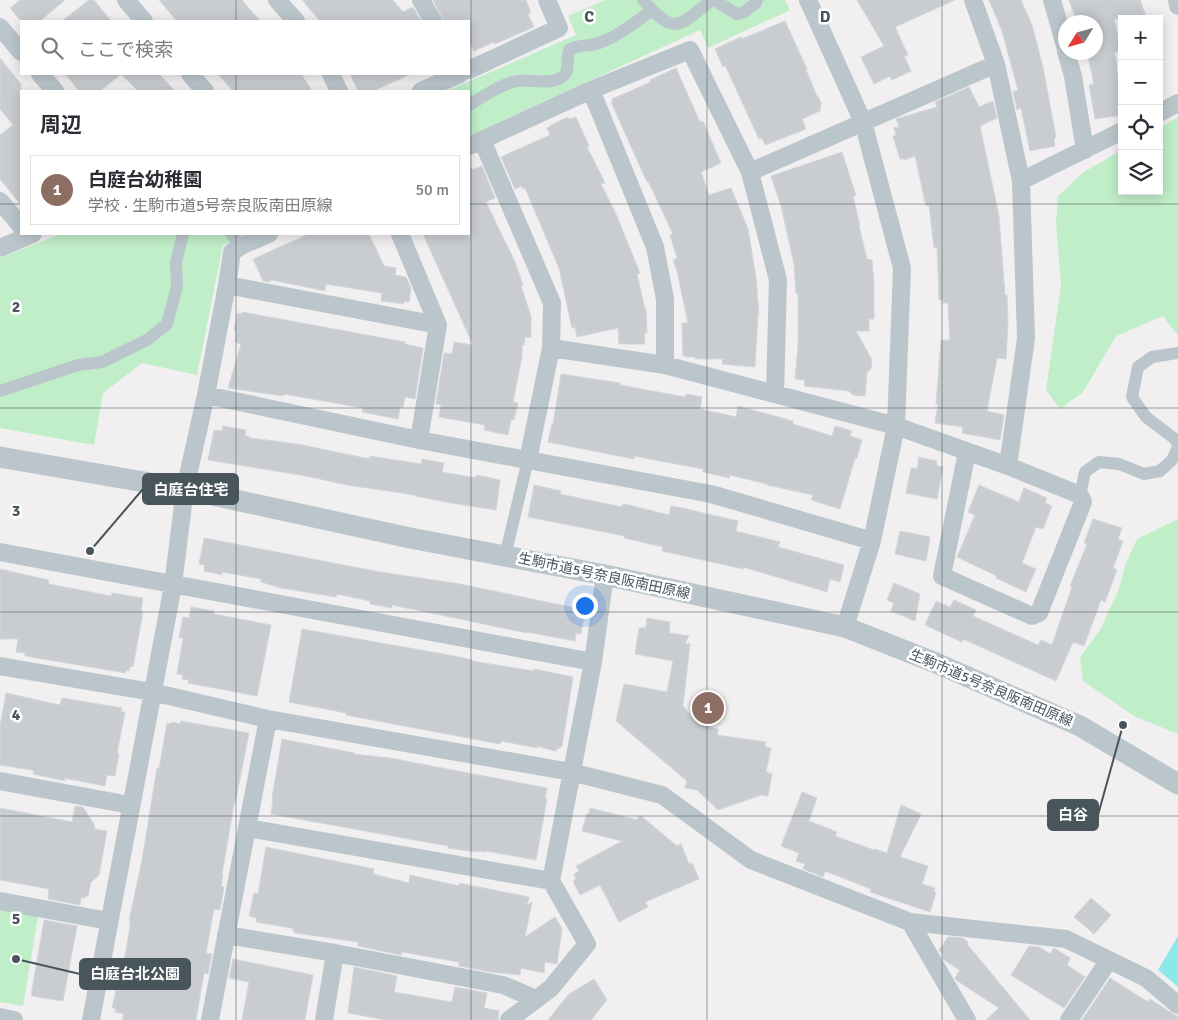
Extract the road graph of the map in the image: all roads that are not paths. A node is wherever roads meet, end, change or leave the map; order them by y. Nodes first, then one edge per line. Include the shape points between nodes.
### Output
1 (277, 0) edge
2 (421, 0) edge
3 (547, 0) edge
4 (643, 0) edge
5 (713, 0) edge
6 (756, 0) edge
7 (808, 0) edge
8 (973, 0) edge
9 (1052, 0) edge
10 (1177, 0) edge
11 (132, 2) edge
12 (1178, 6) edge
13 (652, 10) junction
14 (143, 20) edge
15 (295, 20) edge
16 (432, 20) edge
17 (1058, 22) edge
18 (0, 27) edge
19 (20, 51) edge
20 (1069, 60) edge
21 (996, 64) junction
22 (470, 68) edge
23 (41, 75) edge
24 (191, 75) edge
25 (331, 75) edge
26 (456, 75) edge
27 (54, 90) edge
28 (204, 90) edge
29 (339, 90) edge
30 (423, 90) edge
31 (590, 90) junction
32 (1178, 103) edge
33 (470, 104) edge
34 (1163, 110) edge
35 (863, 122) junction
36 (1118, 133) edge
37 (475, 143) edge
38 (1084, 150) junction
39 (750, 172) junction
40 (1021, 181) junction
41 (0, 201) edge
42 (20, 223) edge
43 (23, 235) edge
44 (183, 235) edge
45 (264, 235) edge
46 (400, 235) edge
47 (236, 240) edge
48 (0, 248) edge
49 (227, 286) junction
50 (438, 325) junction
51 (552, 348) junction
52 (1178, 353) edge
53 (664, 365) junction
54 (0, 391) edge
55 (775, 394) junction
56 (206, 395) junction
57 (896, 426) junction
58 (419, 440) junction
59 (1178, 446) edge
60 (967, 452) junction
61 (0, 457) edge
62 (528, 460) junction
63 (1008, 466) junction
64 (186, 490) junction
65 (1080, 495) junction
66 (872, 541) junction
67 (0, 552) edge
68 (505, 556) junction
69 (605, 575) junction
70 (173, 585) junction
71 (845, 627) junction
72 (593, 662) junction
73 (0, 666) edge
74 (152, 692) junction
75 (268, 719) junction
76 (572, 772) junction
77 (0, 781) edge
78 (1178, 784) edge
79 (130, 805) junction
80 (248, 828) junction
81 (551, 881) junction
82 (0, 901) edge
83 (109, 921) junction
84 (910, 922) junction
85 (226, 934) junction
86 (335, 953) junction
87 (1109, 960) junction
88 (536, 999) junction
89 (1178, 1005) edge
90 (0, 1017) edge
91 (14, 1020) edge
92 (92, 1020) edge
93 (210, 1020) edge
94 (324, 1020) edge
95 (509, 1020) edge
96 (967, 1020) edge
97 (1069, 1020) edge

1 - 15 street
2 - 16 street
3 - 22 street via 560,28
4 - 13 street
5 - 6 street via 737,14 744,12
5 - 13 street via 674,25
7 - 35 street
8 - 21 street
9 - 17 street
10 - 12 street
11 - 14 street
13 - 33 street via 628,28 597,44 583,44 568,50 566,73 560,78 552,82 515,81
18 - 19 street
20 - 38 street
21 - 35 street
21 - 40 street
23 - 27 street
24 - 28 street
25 - 29 street
26 - 30 street
31 - 37 street
31 - 39 street via 690,50
31 - 53 street via 655,246 665,299
32 - 34 street
35 - 39 street
35 - 57 street via 902,268
36 - 38 street
37 - 51 street via 552,303
38 - 40 street
39 - 55 street via 778,280
40 - 63 street via 1026,338
41 - 42 street
43 - 48 street
44 - 54 street via 176,262 177,286 167,324 148,340 102,362 78,365
45 - 47 street
46 - 50 street
47 - 49 street
49 - 50 street
49 - 56 street
50 - 58 street
51 - 53 street
51 - 62 street
52 - 59 street via 1152,357 1138,367 1132,397 1146,417 1175,439
53 - 55 street
55 - 57 street
56 - 58 street
56 - 64 street
57 - 60 street
57 - 66 street
58 - 62 street
59 - 65 street via 1172,460 1160,471 1144,474 1119,464 1099,462 1084,472
60 - 63 street
60 - 65 street via 942,576 1032,616 1039,613 1082,502
61 - 64 street, 生駒市道5号奈良阪南田原線
62 - 66 street via 711,494
62 - 68 street
63 - 65 street
64 - 68 street, 生駒市道5号奈良阪南田原線
64 - 70 street
66 - 71 street
67 - 70 street
68 - 69 street, 生駒市道5号奈良阪南田原線
69 - 71 street, 生駒市道5号奈良阪南田原線
69 - 72 street
70 - 72 street
70 - 74 street
71 - 78 street, 生駒市道5号奈良阪南田原線 via 1080,726
72 - 76 street
73 - 74 street
74 - 75 street
74 - 79 street
75 - 76 street
75 - 80 street
76 - 81 street
76 - 84 street via 662,795 751,860
77 - 79 street
79 - 83 street
80 - 81 street
80 - 85 street
81 - 88 street via 587,944 551,988
82 - 83 street
83 - 92 street
84 - 87 street via 1066,939
84 - 96 street
85 - 86 street
85 - 93 street
86 - 88 street via 503,985
86 - 94 street
87 - 89 street via 1146,978
87 - 97 street
88 - 95 street
90 - 91 street

